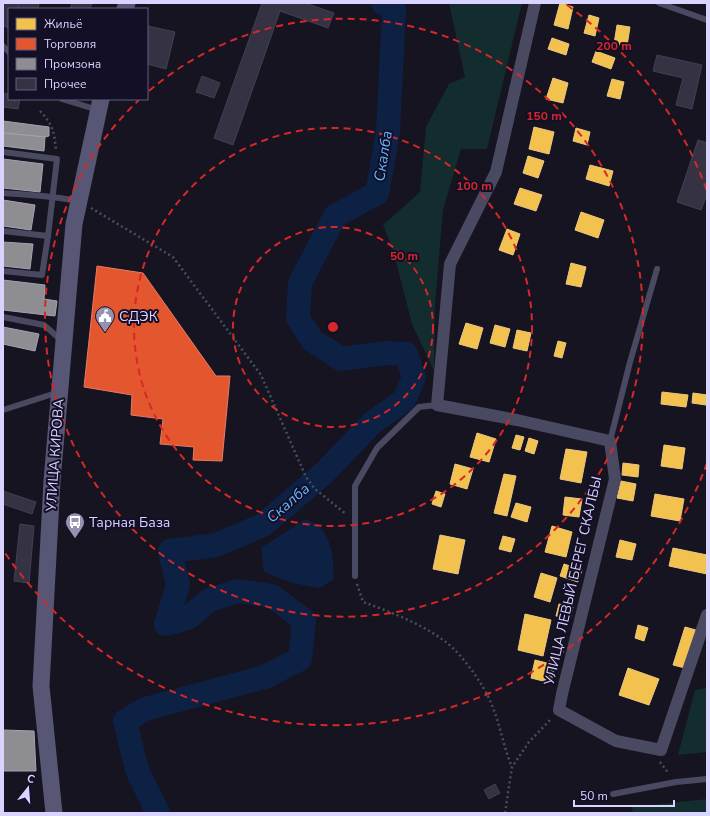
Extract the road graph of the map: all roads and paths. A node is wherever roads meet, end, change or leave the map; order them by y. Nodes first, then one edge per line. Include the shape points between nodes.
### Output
1 (535, 3) edge
2 (659, 3) edge
3 (707, 20) edge
4 (69, 100) edge
5 (99, 104) edge
6 (40, 111) dead end
7 (3, 152) edge
8 (57, 159) junction
9 (3, 193) edge
10 (54, 196) junction
11 (79, 201) junction
12 (3, 231) edge
13 (48, 236) junction
14 (657, 269) dead end
15 (3, 271) edge
16 (3, 317) edge
17 (64, 343) junction
18 (60, 391) junction
19 (437, 405) junction
20 (3, 410) edge
21 (610, 441) junction
22 (354, 519) junction
23 (355, 576) joint
24 (707, 615) edge
25 (559, 710) junction
26 (661, 750) junction
27 (512, 767) junction
28 (707, 779) edge
29 (676, 782) junction
30 (613, 794) dead end
31 (54, 813) edge
32 (505, 813) edge

1 - 19 street via 496,172 450,264
2 - 3 lane
4 - 5 lane
5 - 11 street, УЛИЦА КИРОВА
6 - 8 path via 51,122 55,133
7 - 8 lane
8 - 10 lane
9 - 10 lane
10 - 11 lane
10 - 13 lane
11 - 17 street, УЛИЦА КИРОВА via 74,224
11 - 22 path via 174,257 261,375 306,477 315,490
12 - 13 lane
13 - 15 lane via 42,275
14 - 21 lane
16 - 17 lane via 44,325
17 - 18 street, УЛИЦА КИРОВА
18 - 20 lane
18 - 31 street, УЛИЦА КИРОВА via 41,686
19 - 21 street
19 - 22 lane via 419,407 377,448 355,486
21 - 25 street, УЛИЦА ЛЕВЫЙ БЕРЕГ СКАЛБЫ via 615,479
22 - 23 lane
23 - 27 path via 363,602 388,611 447,642 463,660 484,687 491,701
24 - 26 street
25 - 26 street via 616,741
25 - 27 path via 529,742
26 - 29 path via 659,760
27 - 32 path
28 - 29 lane
29 - 30 lane

